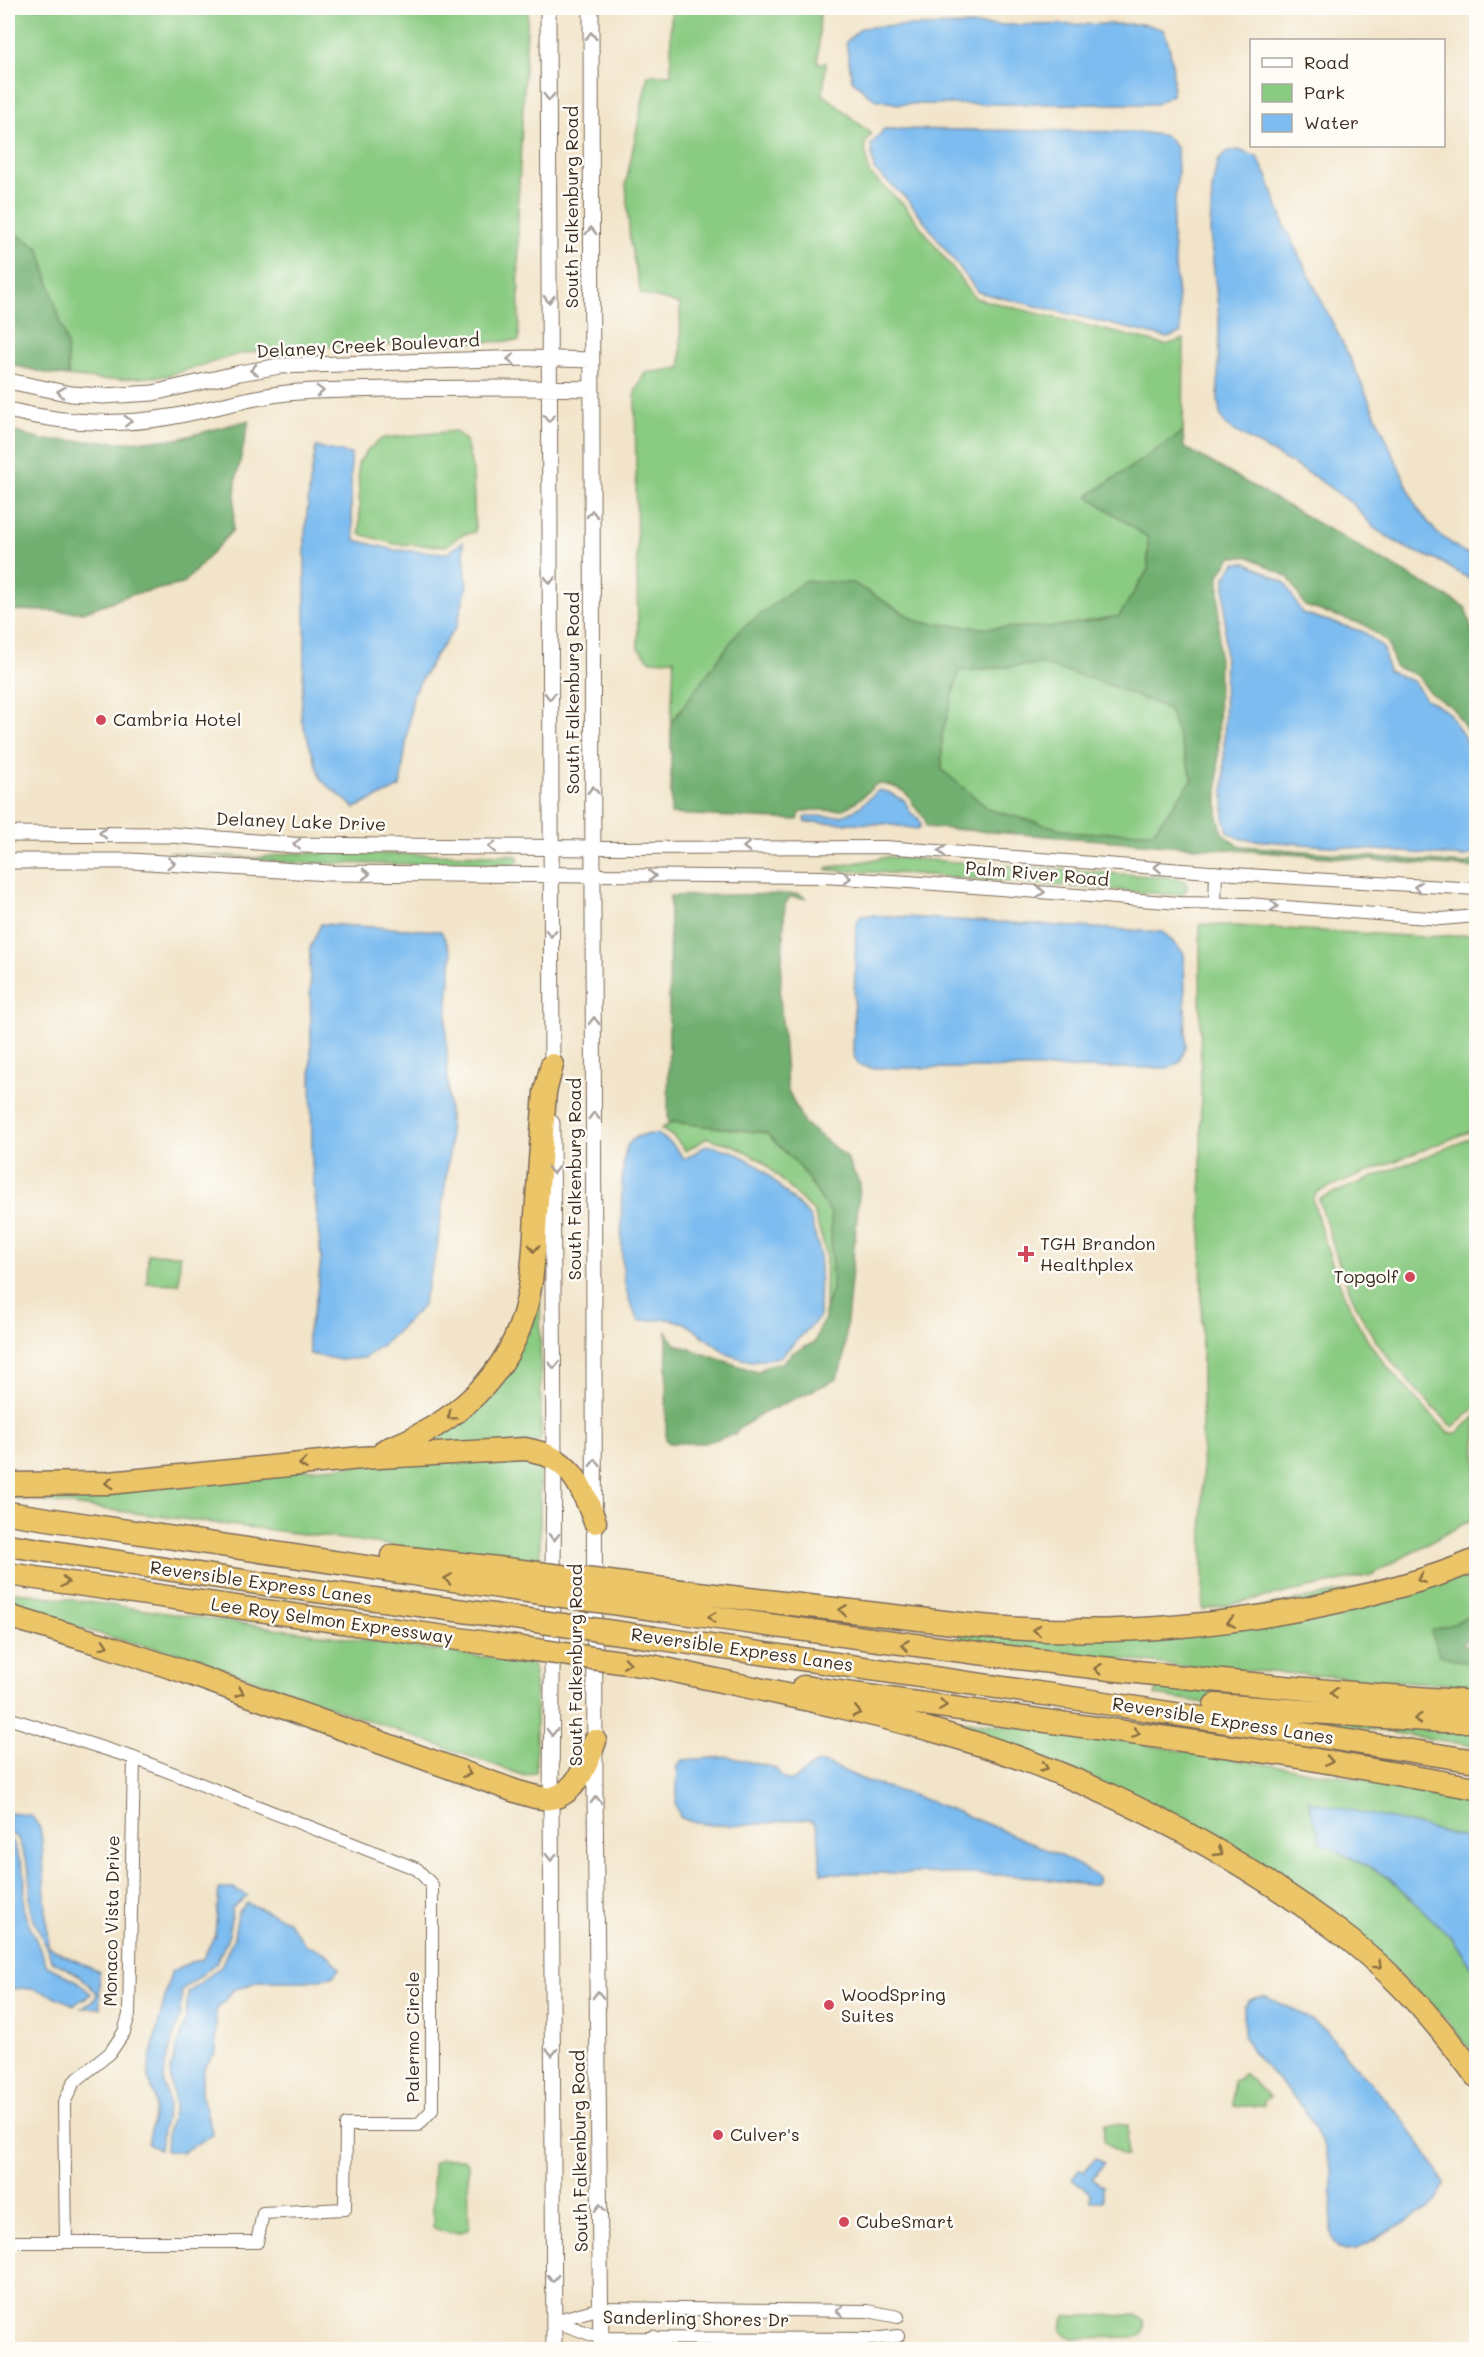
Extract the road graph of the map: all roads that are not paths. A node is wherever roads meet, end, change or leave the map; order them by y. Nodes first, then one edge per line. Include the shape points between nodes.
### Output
1 (548, 8) edge
2 (591, 8) edge
3 (549, 359) junction
4 (591, 360) junction
5 (8, 381) edge
6 (549, 388) junction
7 (591, 389) junction
8 (8, 410) edge
9 (8, 834) edge
10 (551, 848) junction
11 (593, 848) junction
12 (8, 861) edge
13 (1216, 872) junction
14 (551, 874) junction
15 (593, 875) junction
16 (1476, 889) edge
17 (1215, 903) junction
18 (1476, 916) edge
19 (552, 1065) junction
20 (361, 1458) junction
21 (554, 1458) junction
22 (8, 1484) edge
23 (8, 1513) edge
24 (595, 1522) junction
25 (8, 1545) edge
26 (1476, 1560) edge
27 (8, 1574) edge
28 (503, 1594) junction
29 (655, 1615) junction
30 (8, 1616) edge
31 (656, 1667) junction
32 (1476, 1702) edge
33 (8, 1718) edge
34 (1476, 1721) edge
35 (596, 1741) junction
36 (134, 1758) junction
37 (1476, 1761) edge
38 (1476, 1788) edge
39 (551, 1798) junction
40 (1476, 2076) edge
41 (8, 2242) edge
42 (66, 2242) junction
43 (601, 2308) junction
44 (898, 2317) dead end
45 (554, 2321) junction
46 (898, 2336) dead end
47 (653, 2338) junction
48 (601, 2344) edge
49 (554, 2349) edge
50 (633, 2349) edge

1 -> 3 street, South Falkenburg Road
4 -> 2 street, South Falkenburg Road
3 - 4 street, Delaney Creek Boulevard
3 -> 5 street, Delaney Creek Boulevard via 280,366 153,393 103,396 71,394
3 - 6 street, South Falkenburg Road
4 - 7 street, South Falkenburg Road
6 - 7 street
8 -> 6 street via 84,422 133,421 299,392
6 -> 10 street, South Falkenburg Road
11 -> 7 street, South Falkenburg Road
10 -> 9 street, Delaney Lake Drive via 293,844 171,835
10 - 11 street, Delaney Lake Drive
10 - 14 street, South Falkenburg Road
13 -> 11 street, Palm River Road via 885,847
11 - 15 street, South Falkenburg Road
12 -> 14 street via 131,861 329,873
16 -> 13 street, Palm River Road
13 - 17 street
14 - 15 street
14 -> 19 street, South Falkenburg Road
15 -> 17 street, Palm River Road via 823,877
24 -> 15 street, South Falkenburg Road
17 -> 18 street, Palm River Road via 1441,919
19 -> 20 highway via 545,1092 530,1286 510,1349 482,1390 450,1418 410,1441
19 -> 21 street, South Falkenburg Road
20 - 21 highway via 517,1449
20 -> 22 highway via 138,1481
21 - 24 highway via 572,1473
21 -> 39 street, South Falkenburg Road
28 -> 23 highway
24 - 35 street, South Falkenburg Road
25 - 28 highway, Reversible Express Lanes via 312,1590
26 -> 29 highway via 1389,1589 1308,1609 1226,1623 1098,1632
27 -> 31 highway, Lee Roy Selmon Expressway, bridge
28 - 29 highway, bridge
32 -> 29 highway via 1350,1694 1071,1666
34 -> 29 highway via 1240,1708 1126,1694
29 - 37 highway, Reversible Express Lanes via 1103,1703
30 -> 39 highway via 163,1665 515,1791
31 -> 38 highway via 1270,1752
31 -> 40 highway via 942,1732 1131,1804 1240,1864 1336,1929 1396,1981
33 - 36 street, Palermo Circle
35 - 39 highway via 577,1779
43 -> 35 street, South Falkenburg Road
36 - 42 street, Monaco Vista Drive via 129,2015 124,2032 110,2053 74,2082 64,2103
36 - 42 street, Palermo Circle via 417,1869 432,1885 432,2110 418,2125 346,2125 345,2210 262,2213 257,2242
39 -> 45 street, South Falkenburg Road
41 - 42 street, Palermo Circle
44 -> 43 street, Sanderling Shores Dr via 868,2311
43 - 45 street, Sanderling Shores Dr
43 - 48 street, South Falkenburg Road
45 - 48 street, Sanderling Shores Dr
45 - 49 street, South Falkenburg Road
46 - 47 street, Sanderling Shores Dr
47 - 48 street, Sanderling Shores Dr
47 - 50 street

